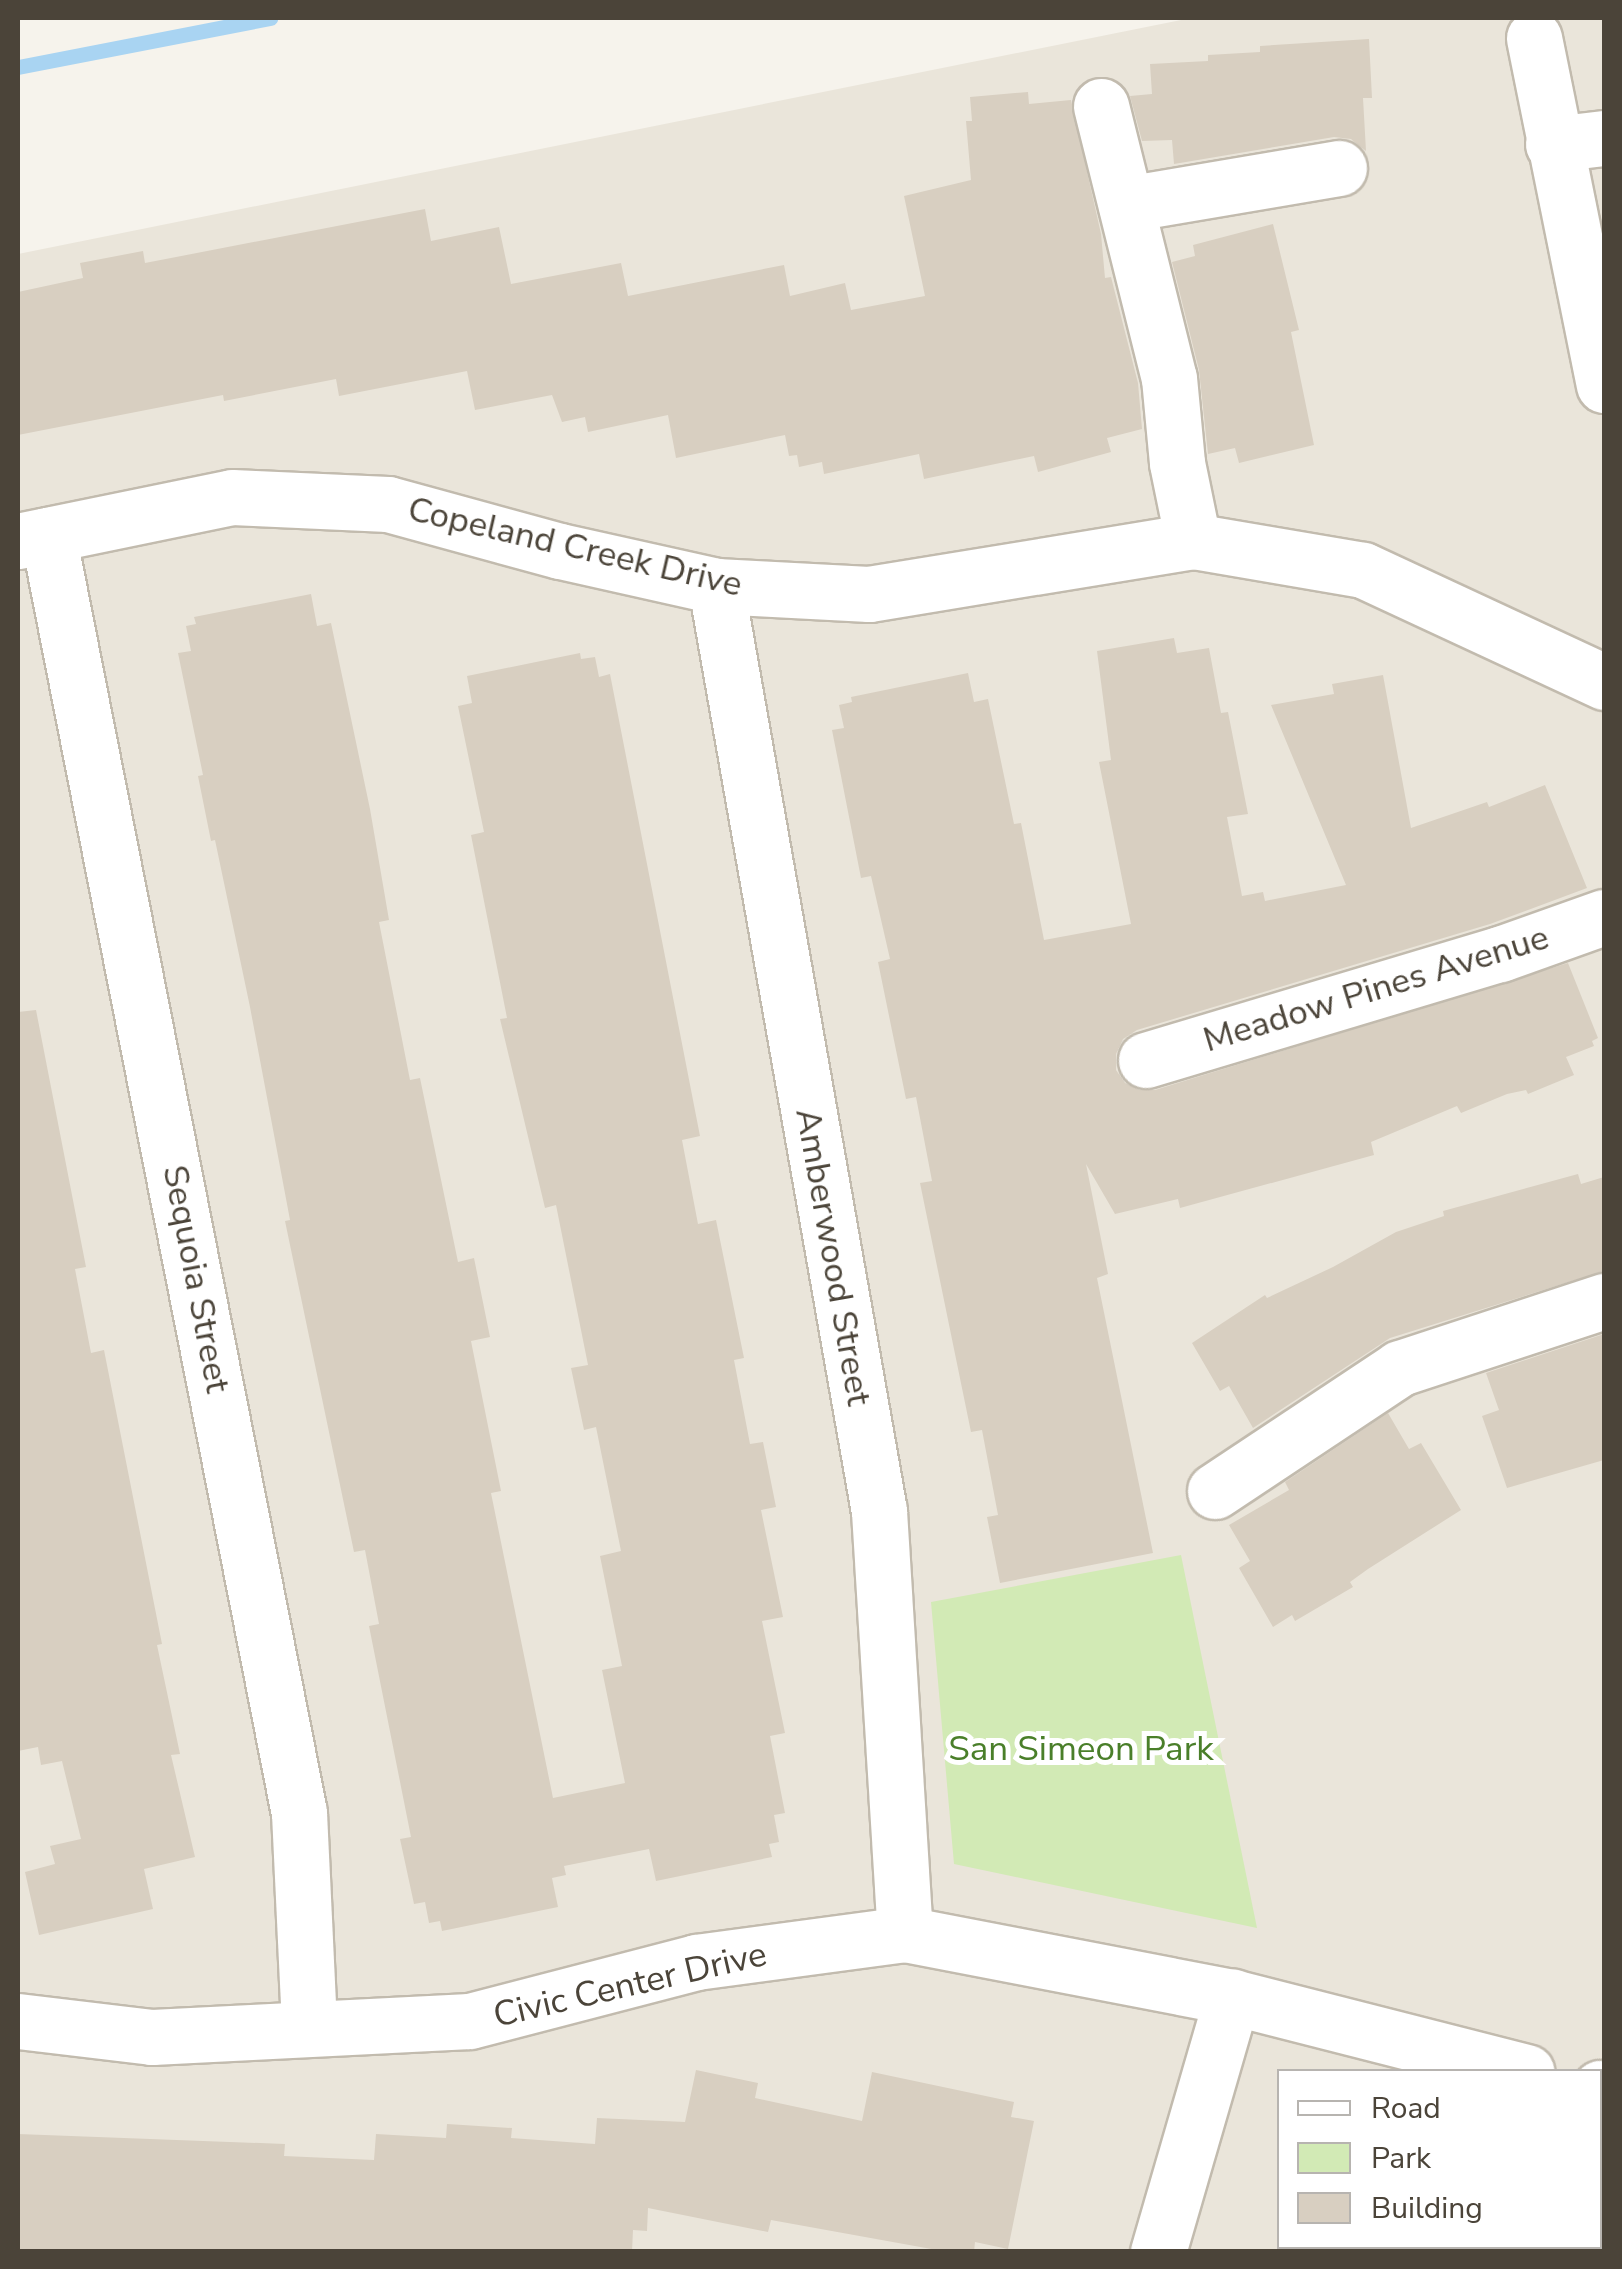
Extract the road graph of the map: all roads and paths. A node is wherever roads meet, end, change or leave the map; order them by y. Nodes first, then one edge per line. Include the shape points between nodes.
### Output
1 (1534, 38) dead end
2 (1100, 106) dead end
3 (1579, 142) edge
4 (1339, 168) dead end
5 (1126, 204) junction
6 (1604, 385) edge
7 (33, 538) edge
8 (1193, 541) junction
9 (716, 586) junction
10 (1604, 682) edge
11 (1604, 917) edge
12 (1146, 1060) dead end
13 (1604, 1301) edge
14 (1215, 1490) dead end
15 (905, 1934) junction
16 (1232, 1998) junction
17 (18, 2021) edge
18 (309, 2027) junction
19 (1515, 2069) edge
20 (1158, 2252) edge

1 - 3 street
2 - 5 street
3 - 6 street
4 - 5 street
5 - 8 street via 1169,378 1176,463
7 - 9 street, Copeland Creek Drive via 232,497 388,504
7 - 18 street, Sequoia Street via 300,1813
8 - 9 street, Copeland Creek Drive via 870,594
8 - 10 street, Copeland Creek Drive via 1363,570
9 - 15 street, Amberwood Street via 879,1510
11 - 12 street, Meadow Pines Avenue
13 - 14 street via 1400,1368
15 - 16 street, Civic Center Drive
15 - 18 street, Civic Center Drive via 696,1962 470,2020
16 - 19 street, Civic Center Drive
16 - 20 street
17 - 18 street, Civic Center Drive via 152,2037

